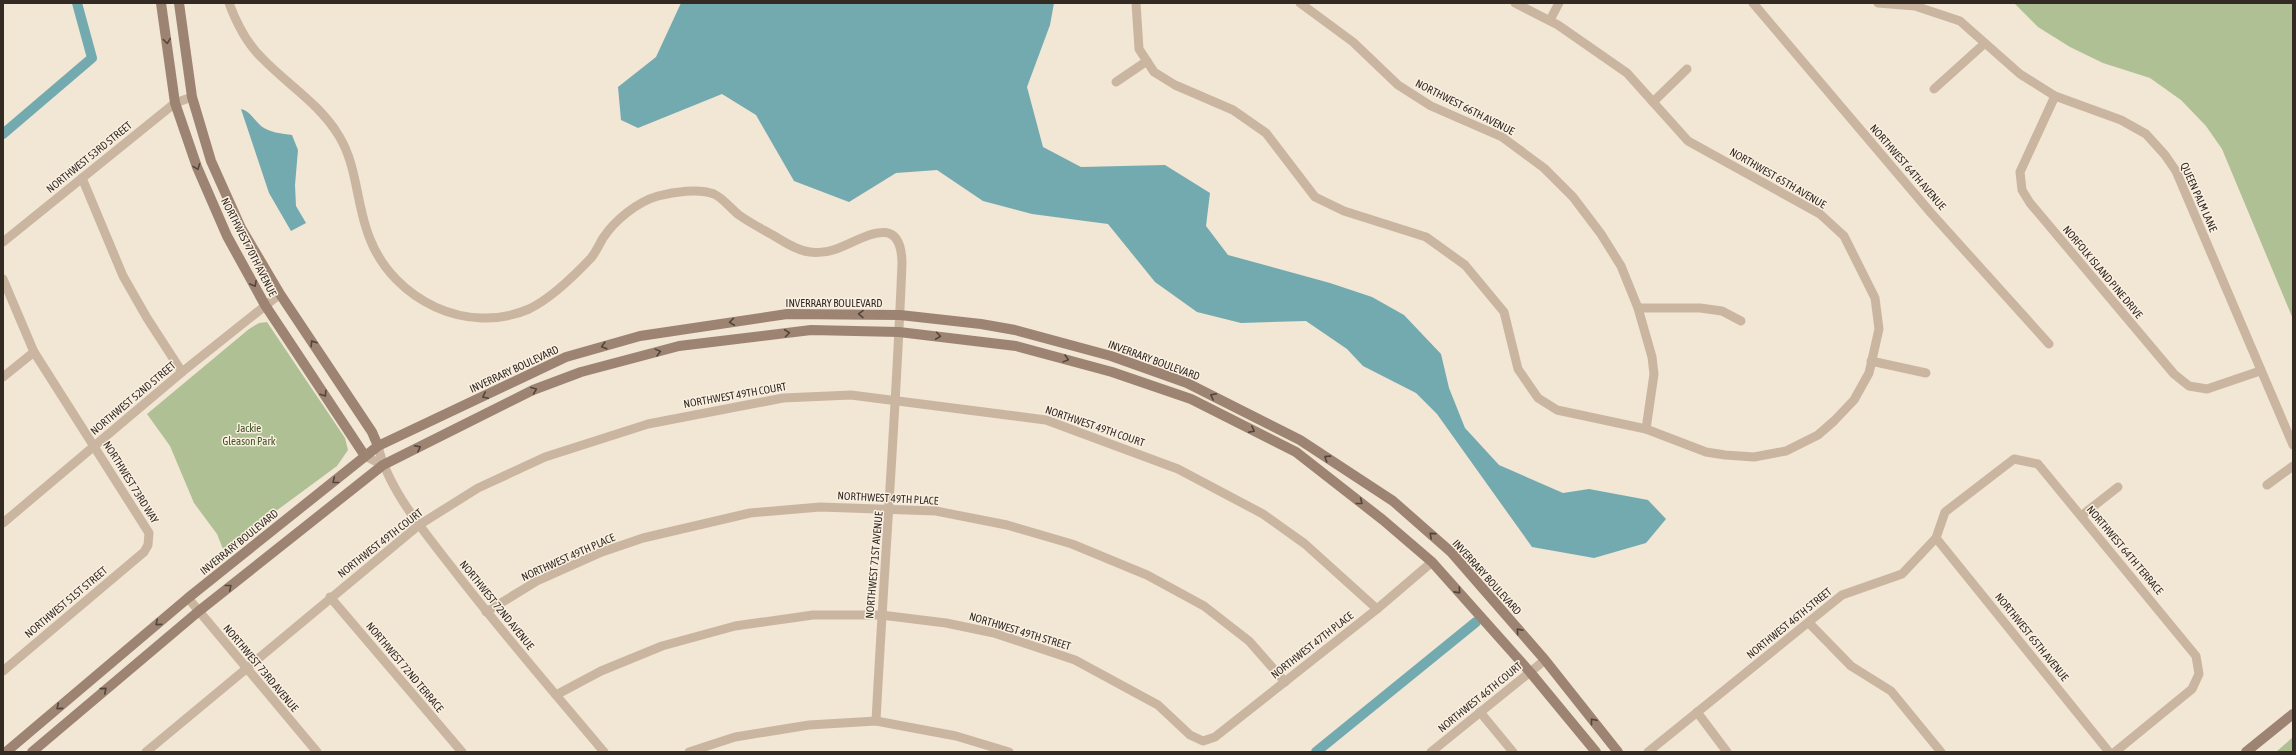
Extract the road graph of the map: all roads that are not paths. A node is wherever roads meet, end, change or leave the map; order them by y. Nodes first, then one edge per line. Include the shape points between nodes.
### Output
1 (161, 3) edge
2 (179, 3) edge
3 (229, 3) edge
4 (1136, 3) edge
5 (1300, 3) edge
6 (1515, 3) edge
7 (1559, 3) edge
8 (1753, 3) edge
9 (1878, 3) edge
10 (1550, 20) junction
11 (1984, 44) junction
12 (1146, 61) junction
13 (1687, 69) dead end
14 (1116, 82) dead end
15 (1934, 89) dead end
16 (2055, 96) junction
17 (192, 97) junction
18 (175, 102) junction
19 (1653, 102) junction
20 (82, 178) junction
21 (3, 242) edge
22 (3, 280) edge
23 (280, 294) junction
24 (265, 305) junction
25 (1638, 308) junction
26 (900, 315) junction
27 (1741, 321) dead end
28 (899, 332) junction
29 (2049, 344) dead end
30 (34, 352) junction
31 (1871, 361) junction
32 (2260, 371) junction
33 (182, 372) junction
34 (1926, 373) dead end
35 (3, 377) edge
36 (896, 399) junction
37 (1646, 429) junction
38 (2293, 445) edge
39 (94, 446) junction
40 (378, 446) junction
41 (365, 456) junction
42 (2014, 459) joint
43 (383, 465) junction
44 (2293, 466) edge
45 (2267, 485) dead end
46 (2118, 487) dead end
47 (890, 509) junction
48 (2081, 516) junction
49 (3, 523) edge
50 (419, 525) junction
51 (1936, 538) junction
52 (144, 552) joint
53 (1432, 562) junction
54 (330, 597) junction
55 (188, 598) junction
56 (1377, 610) junction
57 (199, 611) junction
58 (486, 612) junction
59 (882, 615) junction
60 (1809, 623) junction
61 (1545, 660) junction
62 (245, 668) junction
63 (3, 671) edge
64 (1530, 672) junction
65 (1285, 682) junction
66 (556, 695) junction
67 (1480, 712) junction
68 (1697, 712) junction
69 (2293, 714) edge
70 (876, 721) junction
71 (1203, 741) joint
72 (6, 752) edge
73 (32, 752) edge
74 (146, 752) edge
75 (316, 752) edge
76 (462, 752) edge
77 (604, 752) edge
78 (689, 752) edge
79 (1009, 752) edge
80 (1431, 752) edge
81 (1513, 752) edge
82 (1596, 752) edge
83 (1618, 752) edge
84 (1648, 752) edge
85 (1727, 752) edge
86 (1941, 752) edge
87 (2109, 752) edge
88 (2114, 752) edge
89 (2246, 752) edge

1 -> 18 street, NORTHWEST 70TH AVENUE
2 - 17 street, NORTHWEST 70TH AVENUE
3 - 26 street, NORTHWEST 71ST AVENUE via 235,18 261,58 322,113 339,136 349,156 370,239 388,269 416,298 443,312 470,318 498,317 528,309 552,294 592,256 604,236 632,208 656,196 684,190 714,194 741,217 790,246 809,252 832,250 873,233 885,232 895,236 902,249
4 - 12 street, NORTHWEST 65TH AVENUE via 1138,49
5 - 25 street, NORTHWEST 66TH AVENUE via 1353,42 1398,85 1431,106 1502,137 1544,168 1573,197 1601,234 1621,266
6 - 10 street, NORTHWEST 65TH AVENUE
7 - 10 street
8 - 29 street, NORTHWEST 64TH AVENUE via 1932,213
9 - 11 street, QUEEN PALM LANE via 1915,6 1941,13 1960,21
10 - 19 street, NORTHWEST 65TH AVENUE via 1627,73
11 - 15 street
11 - 16 street, QUEEN PALM LANE via 2020,74
12 - 14 street
12 - 37 street, NORTHWEST 65TH AVENUE via 1154,72 1175,85 1234,110 1266,133 1315,197 1344,211 1426,237 1465,265 1504,312 1518,370 1538,398 1557,410
13 - 19 street
16 - 32 street, QUEEN PALM LANE via 2121,120 2146,134 2166,155 2179,178
16 - 32 street, NORFOLK ISLAND PINE DRIVE via 2020,172 2022,190 2030,202 2174,374 2189,386 2208,389
17 - 18 street, NORTHWEST 53RD STREET
17 - 23 street, NORTHWEST 70TH AVENUE via 211,160 241,228
18 - 20 street, NORTHWEST 53RD STREET
18 -> 24 street, NORTHWEST 70TH AVENUE via 197,167 227,236
19 - 31 street, NORTHWEST 65TH AVENUE via 1688,141 1820,214 1844,236 1875,298 1879,329
20 - 21 street, NORTHWEST 53RD STREET
20 - 33 street via 123,276
22 - 30 street, NORTHWEST 73RD WAY
23 - 24 street, NORTHWEST 52ND STREET
40 -> 23 street, NORTHWEST 70TH AVENUE via 372,432
24 - 33 street, NORTHWEST 52ND STREET
24 -> 41 street, NORTHWEST 70TH AVENUE
25 - 27 street via 1708,309 1722,311
25 - 37 street, NORTHWEST 66TH AVENUE via 1652,357 1654,374
26 - 28 street, NORTHWEST 71ST AVENUE
26 -> 40 street, INVERRARY BOULEVARD via 787,314 640,336 566,357
61 -> 26 street, INVERRARY BOULEVARD via 1451,552 1392,501 1300,440 1187,383 1111,356 1015,330
28 - 36 street, NORTHWEST 71ST AVENUE
43 -> 28 street via 533,390 581,372 679,346 811,330
28 -> 53 street via 1016,346 1112,372 1191,399 1296,452
30 - 35 street
30 - 39 street, NORTHWEST 73RD WAY
31 - 34 street
31 - 37 street, NORTHWEST 65TH AVENUE via 1869,373 1854,400 1818,435 1786,451 1754,457 1706,452
32 - 38 street, QUEEN PALM LANE
33 - 39 street, NORTHWEST 52ND STREET
36 - 47 street, NORTHWEST 71ST AVENUE
36 - 50 street, NORTHWEST 49TH COURT via 851,394 783,398 648,424 546,457 478,488
36 - 56 street, NORTHWEST 49TH COURT via 1046,420 1178,469 1263,514 1306,544
39 - 49 street, NORTHWEST 52ND STREET
39 - 52 street, NORTHWEST 73RD WAY via 149,533 148,545
40 - 41 street, INVERRARY BOULEVARD
40 - 43 street, NORTHWEST 72ND AVENUE
41 - 43 street
41 -> 55 street, INVERRARY BOULEVARD
42 - 48 street, NORTHWEST 64TH TERRACE via 2038,464
42 - 51 street, NORTHWEST 46TH STREET via 1945,512
43 - 50 street, NORTHWEST 72ND AVENUE
57 -> 43 street
44 - 45 street
46 - 48 street
47 - 58 street, NORTHWEST 49TH PLACE via 820,507 750,513 643,538 602,552 537,581
47 - 59 street, NORTHWEST 71ST AVENUE
47 - 65 street, NORTHWEST 49TH PLACE via 936,511 1007,525 1072,544 1147,575 1204,606 1249,641
48 - 88 street, NORTHWEST 64TH TERRACE via 2196,656 2199,674 2192,689
50 - 54 street, NORTHWEST 49TH COURT
50 - 58 street, NORTHWEST 72ND AVENUE
51 - 60 street, NORTHWEST 46TH STREET via 1902,574 1842,595
51 - 87 street, NORTHWEST 65TH AVENUE
52 - 63 street, NORTHWEST 51ST STREET
53 - 56 street, NORTHWEST 47TH PLACE
53 -> 64 street
54 - 62 street, NORTHWEST 49TH COURT
54 - 76 street, NORTHWEST 72ND TERRACE
55 - 57 street, NORTHWEST 73RD AVENUE
55 -> 72 street, INVERRARY BOULEVARD
56 - 65 street, NORTHWEST 47TH PLACE
57 - 62 street, NORTHWEST 73RD AVENUE
73 -> 57 street
58 - 66 street, NORTHWEST 72ND AVENUE
59 - 66 street, NORTHWEST 49TH STREET via 813,615 735,626 662,646 601,671
59 - 70 street, NORTHWEST 71ST AVENUE
59 - 71 street, NORTHWEST 49TH STREET via 946,623 994,634 1075,660 1158,705 1190,735
60 - 68 street, NORTHWEST 46TH STREET
60 - 86 street via 1851,666 1891,691
61 - 64 street, NORTHWEST 46TH COURT
83 -> 61 street, INVERRARY BOULEVARD
62 - 74 street, NORTHWEST 49TH COURT
62 - 75 street, NORTHWEST 73RD AVENUE
64 - 67 street, NORTHWEST 46TH COURT
64 - 82 street
65 - 71 street, NORTHWEST 47TH PLACE via 1215,737
66 - 77 street, NORTHWEST 72ND AVENUE
67 - 80 street, NORTHWEST 46TH COURT
67 - 81 street
68 - 84 street, NORTHWEST 46TH STREET
68 - 85 street
69 - 89 street
70 - 78 street via 809,725 750,734
70 - 79 street via 956,736

